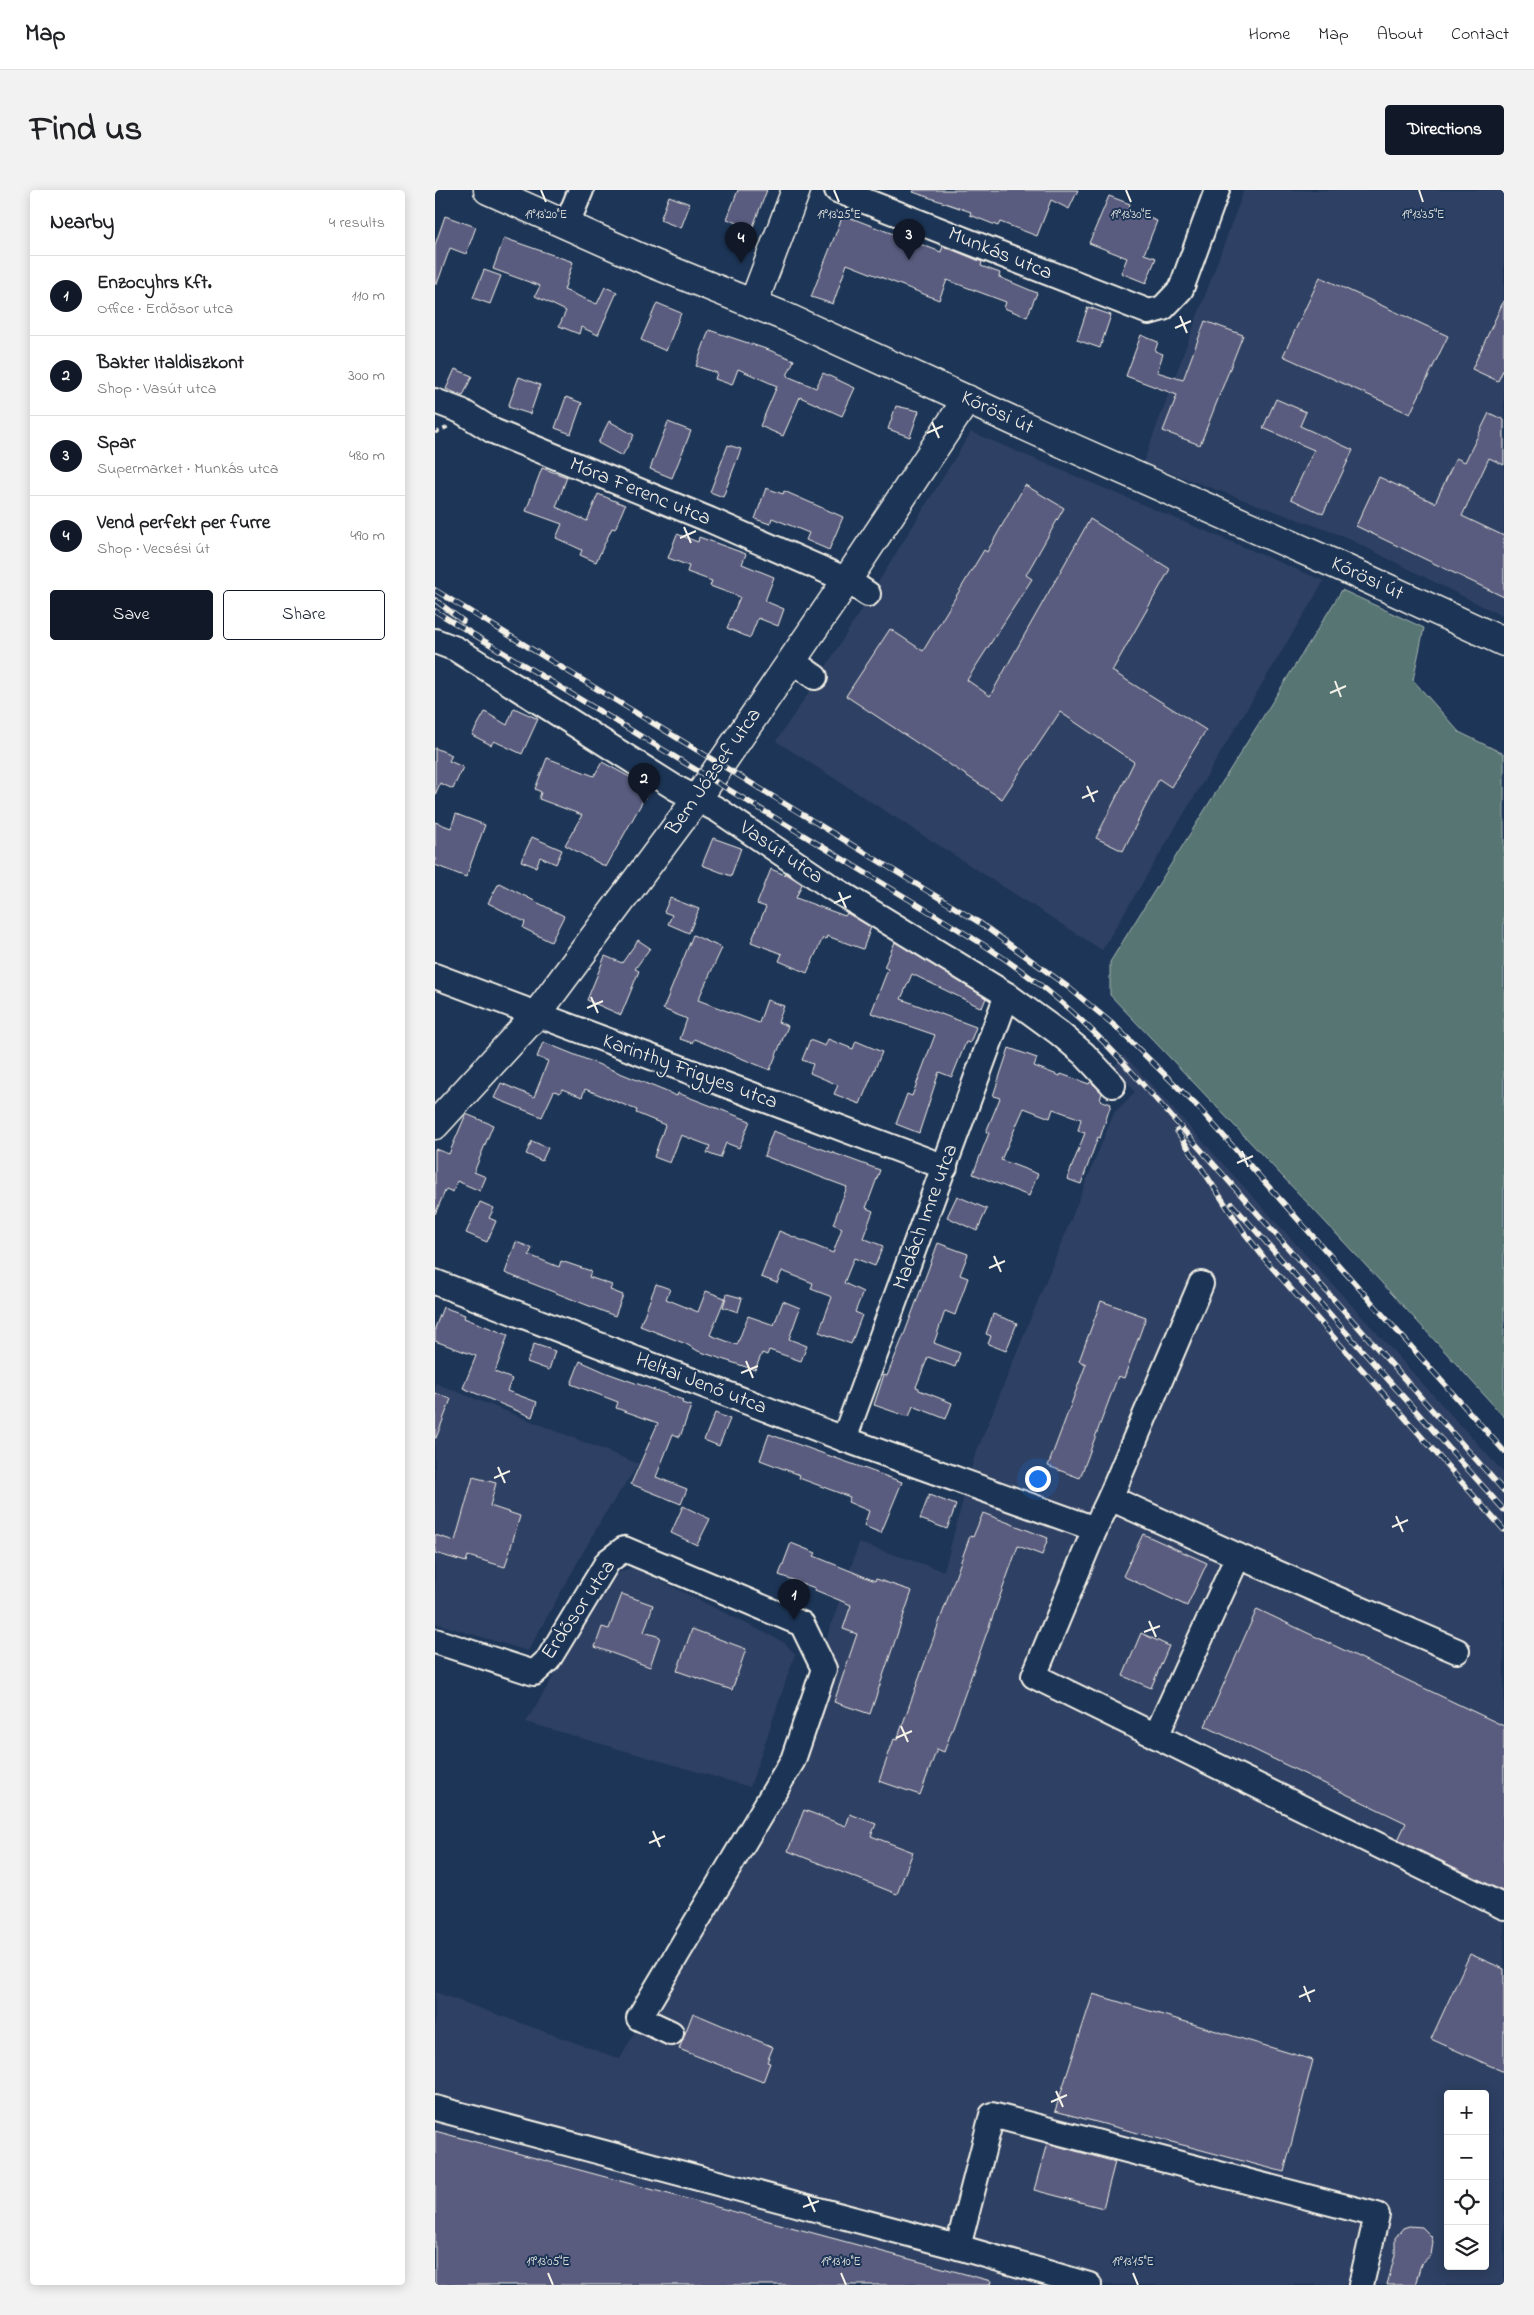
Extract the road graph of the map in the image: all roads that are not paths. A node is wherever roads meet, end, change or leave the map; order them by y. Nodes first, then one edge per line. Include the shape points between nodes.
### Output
1 (488, 190) edge
2 (581, 190) edge
3 (796, 190) edge
4 (837, 190) edge
5 (1217, 190) edge
6 (566, 226) junction
7 (753, 304) junction
8 (967, 399) junction
9 (435, 401) edge
10 (857, 587) junction
11 (435, 641) edge
12 (1504, 642) edge
13 (792, 660) junction
14 (815, 677) dead end
15 (697, 799) junction
16 (435, 976) edge
17 (1007, 995) junction
18 (536, 1015) junction
19 (1113, 1085) dead end
20 (435, 1125) edge
21 (945, 1167) junction
22 (435, 1282) edge
23 (1201, 1284) dead end
24 (844, 1439) junction
25 (1109, 1498) junction
26 (1095, 1529) junction
27 (1238, 1556) junction
28 (435, 1641) edge
29 (1457, 1652) dead end
30 (1156, 1736) junction
31 (1504, 1907) edge
32 (671, 2033) dead end
33 (435, 2108) edge
34 (958, 2248) junction
35 (1089, 2285) edge
36 (1361, 2285) edge

1 - 6 main road, Kőrösi út
2 - 6 street
3 - 7 main road
4 - 5 street, Munkás utca via 1149,312 1163,308 1181,289
6 - 7 main road, Kőrösi út
7 - 8 main road, Kőrösi út
8 - 10 main road, Bem József utca
8 - 12 main road, Kőrösi út
9 - 10 street, Móra Ferenc utca via 461,411 493,431 710,520
10 - 13 main road, Bem József utca
11 - 15 street, Vasút utca via 456,649 674,788
13 - 14 street
13 - 15 main road, Bem József utca
15 - 17 street, Vasút utca via 831,887
15 - 18 main road, Bem József utca
16 - 18 street, Karinthy Frigyes utca
17 - 19 street, Vasút utca via 1084,1054
17 - 21 street, Madách Imre utca
18 - 20 main road, Bem József utca
18 - 21 street, Karinthy Frigyes utca
21 - 24 street, Madách Imre utca
22 - 24 street, Heltai Jenő utca
23 - 25 street
24 - 26 street, Heltai Jenő utca
25 - 26 street
25 - 27 street
26 - 30 street via 1034,1676
27 - 29 street
27 - 30 street
28 - 32 street, Erdősor utca via 534,1673 548,1660 607,1561 624,1549 802,1624 824,1669 793,1760 639,2018
30 - 31 street
33 - 34 street
34 - 35 street
34 - 36 street via 992,2115 1377,2215

